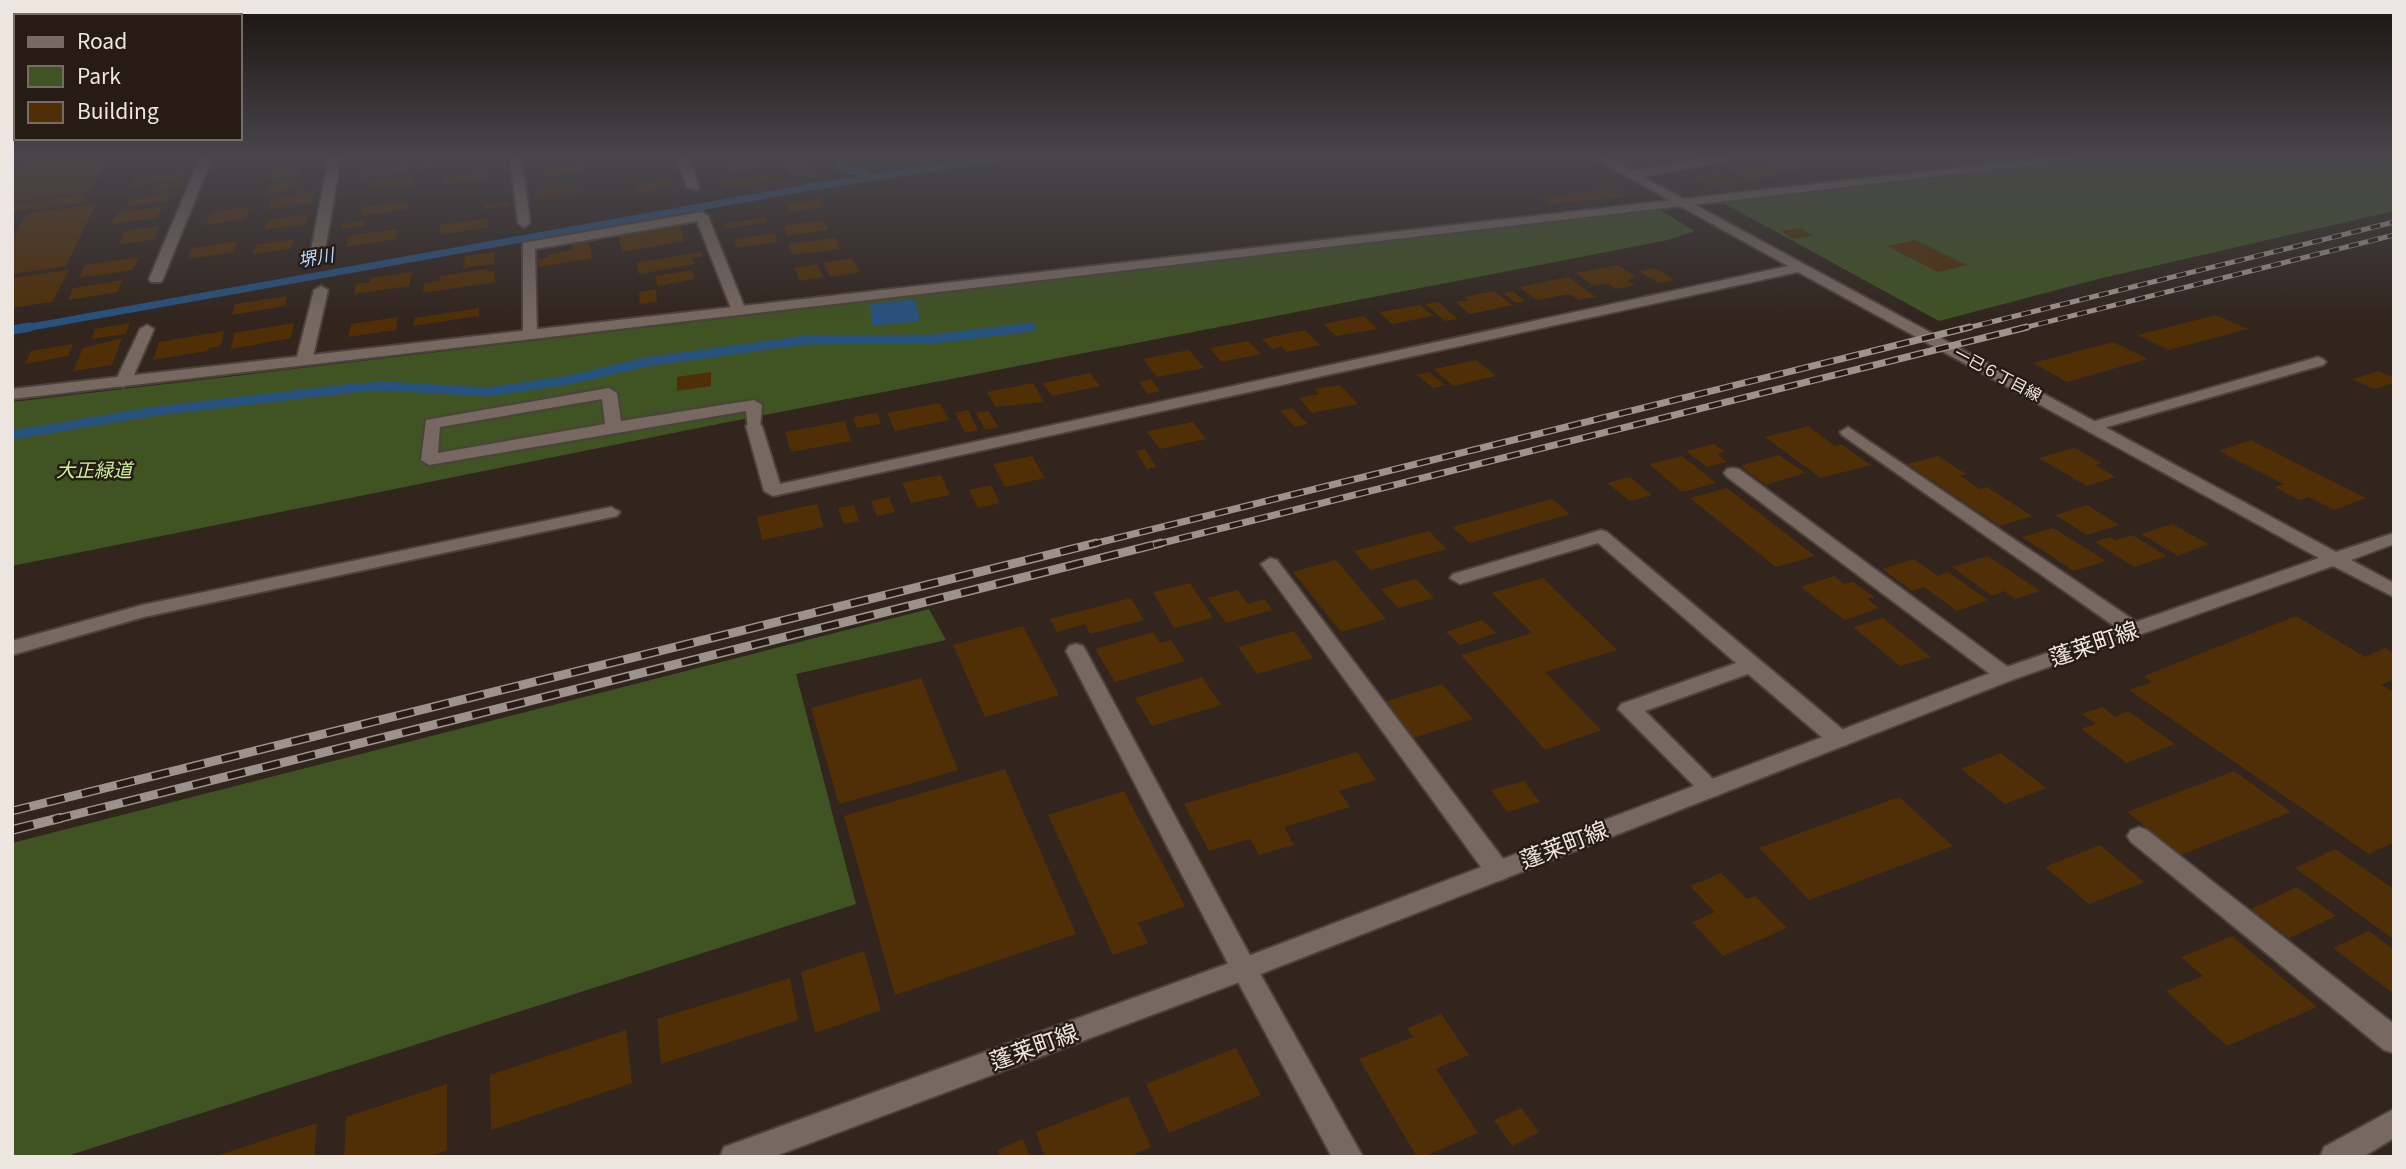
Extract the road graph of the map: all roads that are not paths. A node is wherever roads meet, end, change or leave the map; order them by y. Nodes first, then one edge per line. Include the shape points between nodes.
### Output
1 (183, 213) edge
2 (325, 213) edge
3 (523, 213) edge
4 (1593, 213) edge
5 (1704, 213) edge
6 (524, 223) dead end
7 (317, 255) dead end
8 (1801, 267) junction
9 (156, 279) dead end
10 (321, 290) dead end
11 (739, 311) junction
12 (147, 329) dead end
13 (530, 335) junction
14 (304, 361) junction
15 (2318, 362) dead end
16 (124, 382) junction
17 (12, 394) edge
18 (754, 426) joint
19 (2094, 426) junction
20 (614, 427) junction
21 (1848, 432) dead end
22 (1733, 473) dead end
23 (611, 512) dead end
24 (2394, 538) edge
25 (2336, 559) junction
26 (1270, 564) dead end
27 (1460, 578) dead end
28 (2394, 591) edge
29 (2134, 630) junction
30 (12, 648) edge
31 (1076, 650) dead end
32 (1751, 665) junction
33 (2005, 675) junction
34 (1839, 739) junction
35 (1712, 789) junction
36 (2138, 836) dead end
37 (1498, 871) junction
38 (1244, 969) junction
39 (2394, 1041) edge
40 (2394, 1122) edge
41 (735, 1157) edge
42 (1348, 1157) edge
43 (2335, 1157) edge

1 - 9 street
2 - 7 street
3 - 6 street
4 - 11 street
5 - 8 street, 一已６丁目線
8 - 18 street via 773,491
8 - 19 street, 一已６丁目線
10 - 14 street
11 - 13 street
11 - 13 street via 702,216 528,246
12 - 16 street
13 - 14 street
14 - 16 street
15 - 19 street
16 - 17 street
18 - 20 lane via 754,405
19 - 25 street, 一已６丁目線
20 - 20 lane via 609,393 432,422 429,460
21 - 29 street
22 - 33 street
23 - 30 street via 142,611
24 - 25 street, 蓬莱町線
25 - 28 street, 一已６丁目線
25 - 29 street, 蓬莱町線
26 - 37 street
27 - 32 street via 1601,536
29 - 33 street, 蓬莱町線
31 - 38 street
32 - 34 street
32 - 35 street via 1629,709
33 - 34 street, 蓬莱町線
34 - 35 street, 蓬莱町線
35 - 37 street, 蓬莱町線
36 - 39 street
37 - 38 street, 蓬莱町線
38 - 41 street, 蓬莱町線
38 - 42 street
40 - 43 street

